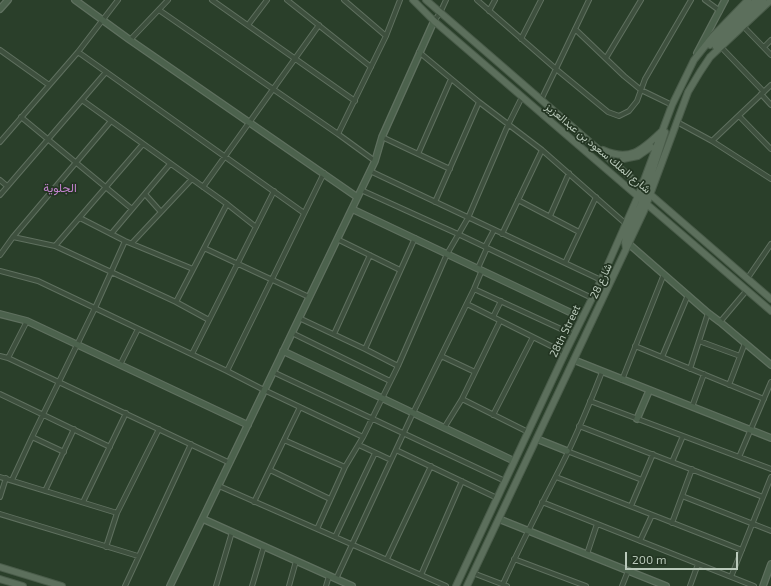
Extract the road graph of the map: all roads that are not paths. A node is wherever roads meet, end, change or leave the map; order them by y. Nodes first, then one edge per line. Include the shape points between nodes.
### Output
1 (8, 0) edge
2 (75, 0) edge
3 (118, 0) edge
4 (168, 0) edge
5 (267, 0) edge
6 (287, 0) edge
7 (344, 0) edge
8 (400, 0) edge
9 (413, 0) edge
10 (426, 0) edge
11 (446, 0) edge
12 (477, 0) edge
13 (494, 0) edge
14 (541, 0) edge
15 (589, 0) edge
16 (641, 0) edge
17 (691, 0) edge
18 (705, 0) edge
19 (725, 0) edge
20 (748, 0) edge
21 (756, 0) edge
22 (763, 0) edge
23 (771, 0) edge
24 (214, 1) edge
25 (0, 9) edge
26 (159, 10) junction
27 (489, 11) junction
28 (720, 11) junction
29 (440, 13) junction
30 (102, 20) junction
31 (434, 21) junction
32 (248, 25) junction
33 (319, 26) junction
34 (744, 26) junction
35 (575, 29) junction
36 (386, 36) junction
37 (522, 39) junction
38 (130, 40) junction
39 (771, 40) edge
40 (721, 47) junction
41 (764, 47) junction
42 (0, 50) edge
43 (78, 52) junction
44 (419, 52) junction
45 (771, 55) edge
46 (606, 58) junction
47 (710, 58) junction
48 (295, 59) junction
49 (694, 60) junction
50 (371, 67) junction
51 (556, 69) junction
52 (106, 72) junction
53 (451, 79) junction
54 (49, 85) junction
55 (771, 85) edge
56 (273, 89) junction
57 (640, 90) junction
58 (762, 93) junction
59 (522, 97) junction
60 (82, 100) junction
61 (541, 100) junction
62 (355, 101) junction
63 (479, 102) junction
64 (672, 105) junction
65 (771, 105) edge
66 (739, 116) junction
67 (21, 117) junction
68 (111, 121) junction
69 (250, 122) junction
70 (676, 122) junction
71 (508, 124) junction
72 (664, 128) junction
73 (338, 134) junction
74 (382, 138) junction
75 (659, 139) junction
76 (48, 140) junction
77 (712, 141) junction
78 (0, 142) edge
79 (143, 144) junction
80 (595, 146) junction
81 (771, 149) edge
82 (542, 150) junction
83 (418, 154) junction
84 (225, 156) junction
85 (608, 157) junction
86 (375, 161) junction
87 (76, 163) junction
88 (170, 164) junction
89 (450, 169) junction
90 (370, 171) junction
91 (324, 173) junction
92 (569, 173) junction
93 (770, 176) edge
94 (0, 180) edge
95 (192, 180) junction
96 (7, 186) junction
97 (106, 187) junction
98 (203, 187) junction
99 (361, 190) junction
100 (646, 190) junction
101 (274, 191) junction
102 (145, 194) junction
103 (0, 195) edge
104 (358, 197) junction
105 (596, 197) junction
106 (518, 200) junction
107 (643, 200) junction
108 (434, 202) junction
109 (227, 204) junction
110 (132, 209) junction
111 (352, 209) junction
112 (161, 212) junction
113 (304, 213) junction
114 (550, 216) junction
115 (80, 218) junction
116 (468, 218) junction
117 (626, 224) junction
118 (256, 227) junction
119 (494, 230) junction
120 (579, 232) junction
121 (111, 234) junction
122 (458, 234) junction
123 (502, 234) junction
124 (13, 237) junction
125 (415, 238) junction
126 (337, 239) junction
127 (125, 241) junction
128 (132, 244) junction
129 (771, 244) edge
130 (55, 246) junction
131 (627, 247) junction
132 (204, 248) junction
133 (486, 248) junction
134 (447, 254) junction
135 (0, 255) edge
136 (370, 255) junction
137 (564, 263) junction
138 (237, 264) junction
139 (193, 269) junction
140 (480, 269) junction
141 (400, 270) junction
142 (0, 271) edge
143 (111, 272) junction
144 (664, 274) junction
145 (746, 279) junction
146 (271, 280) junction
147 (601, 280) junction
148 (474, 289) junction
149 (747, 290) junction
150 (688, 295) junction
151 (309, 297) junction
152 (592, 298) junction
153 (771, 299) edge
154 (501, 301) junction
155 (176, 302) junction
156 (467, 304) junction
157 (95, 308) junction
158 (771, 311) edge
159 (708, 313) junction
160 (0, 314) edge
161 (493, 317) junction
162 (299, 318) junction
163 (582, 318) junction
164 (209, 320) junction
165 (27, 321) junction
166 (500, 321) junction
167 (720, 322) junction
168 (138, 328) junction
169 (292, 333) junction
170 (334, 334) junction
171 (574, 335) junction
172 (533, 337) junction
173 (699, 341) junction
174 (745, 343) junction
175 (77, 345) junction
176 (635, 346) junction
177 (365, 349) junction
178 (283, 351) junction
179 (565, 353) junction
180 (192, 354) junction
181 (0, 356) edge
182 (441, 356) junction
183 (740, 356) junction
184 (662, 357) junction
185 (8, 358) junction
186 (574, 360) junction
187 (120, 365) junction
188 (398, 366) junction
189 (771, 366) edge
190 (690, 369) junction
191 (227, 371) junction
192 (274, 372) junction
193 (475, 372) junction
194 (602, 372) junction
195 (704, 374) junction
196 (622, 380) junction
197 (390, 381) junction
198 (60, 382) junction
199 (771, 382) edge
200 (729, 385) junction
201 (264, 390) junction
202 (649, 391) junction
203 (0, 394) edge
204 (382, 398) junction
205 (462, 399) junction
206 (764, 399) junction
207 (590, 401) junction
208 (300, 407) junction
209 (692, 407) junction
210 (126, 413) junction
211 (413, 413) junction
212 (44, 415) junction
213 (494, 415) junction
214 (373, 418) junction
215 (637, 419) junction
216 (248, 425) junction
217 (580, 426) junction
218 (444, 428) junction
219 (74, 429) junction
220 (159, 429) junction
221 (750, 430) junction
222 (528, 432) junction
223 (404, 434) junction
224 (683, 436) junction
225 (32, 437) junction
226 (363, 437) junction
227 (771, 438) edge
228 (537, 439) junction
229 (284, 440) junction
230 (191, 444) junction
231 (110, 446) junction
232 (359, 446) junction
233 (396, 450) junction
234 (568, 451) junction
235 (64, 452) junction
236 (375, 453) junction
237 (653, 454) junction
238 (739, 457) junction
239 (391, 460) junction
240 (514, 461) junction
241 (230, 462) junction
242 (672, 462) junction
243 (431, 466) junction
244 (345, 467) junction
245 (692, 469) junction
246 (771, 469) edge
247 (270, 470) junction
248 (0, 476) edge
249 (556, 477) junction
250 (771, 477) edge
251 (6, 478) junction
252 (12, 480) junction
253 (642, 480) junction
254 (462, 481) junction
255 (505, 481) junction
256 (219, 486) junction
257 (45, 490) junction
258 (682, 496) junction
259 (0, 497) edge
260 (763, 497) junction
261 (497, 498) junction
262 (330, 499) junction
263 (83, 502) junction
264 (254, 502) junction
265 (542, 502) junction
266 (631, 506) junction
267 (118, 513) junction
268 (0, 514) edge
269 (652, 515) junction
270 (203, 519) junction
271 (498, 519) junction
272 (672, 523) junction
273 (597, 524) junction
274 (752, 524) junction
275 (316, 529) junction
276 (528, 531) junction
277 (771, 531) edge
278 (232, 532) junction
279 (335, 537) junction
280 (640, 541) junction
281 (352, 544) junction
282 (264, 546) junction
283 (106, 547) junction
284 (742, 550) junction
285 (587, 554) junction
286 (138, 556) junction
287 (387, 559) junction
288 (514, 559) junction
289 (296, 561) junction
290 (698, 564) junction
291 (771, 564) edge
292 (0, 567) edge
293 (628, 571) junction
294 (473, 573) junction
295 (421, 575) junction
296 (329, 576) junction
297 (731, 577) junction
298 (0, 579) edge
299 (336, 579) junction
300 (505, 585) edge
301 (764, 585) edge
302 (22, 586) edge
303 (62, 586) edge
304 (125, 586) edge
305 (170, 586) edge
306 (216, 586) edge
307 (252, 586) edge
308 (288, 586) edge
309 (326, 586) edge
310 (352, 586) edge
311 (446, 586) edge
312 (456, 586) edge
313 (467, 586) edge
314 (586, 586) edge
315 (622, 586) edge
316 (665, 586) edge
317 (690, 586) edge
318 (754, 586) edge

1 - 25 street
2 - 30 street
3 - 30 street
4 - 26 street
5 - 32 street
6 - 33 street
7 - 36 street
8 - 36 street
9 - 31 main road, شارع الملك سعود بن عبدالعزيز
10 - 29 main road, شارع الملك سعود بن عبدالعزيز
11 - 29 street
12 - 27 street
13 - 27 street
14 - 37 street
15 - 35 street
16 - 46 street
17 - 57 street
18 - 28 street
19 - 28 street
20 - 49 main road, 28th Street
21 - 49 main road, 28th Street
22 - 47 main road via 722,40 712,51
23 - 34 main road
24 - 32 street
26 - 38 street
26 - 56 street
27 - 37 street
28 - 49 street
29 - 31 street
29 - 61 main road, شارع الملك سعود بن عبدالعزيز
30 - 38 street
30 - 43 street
31 - 44 street
31 - 59 main road, شارع الملك سعود بن عبدالعزيز
32 - 48 street
33 - 48 street
33 - 50 street
34 - 40 main road
34 - 41 street
35 - 46 street
35 - 51 street
36 - 50 street
37 - 51 street
38 - 69 street
39 - 41 street
40 - 47 main road
40 - 58 street
41 - 45 street
42 - 54 street
43 - 52 street
43 - 54 street
44 - 53 street
44 - 74 street
46 - 57 street
47 - 70 main road via 688,92
48 - 56 street
48 - 62 street
49 - 64 main road, 28th Street
50 - 62 street
51 - 57 street via 608,112 619,116 629,111
51 - 61 street
52 - 60 street
52 - 84 street
53 - 63 street
53 - 83 street
54 - 67 street
55 - 58 street
56 - 69 street
56 - 73 street
57 - 64 street
58 - 65 street
58 - 66 street
59 - 71 street
59 - 107 main road, شارع الملك سعود بن عبدالعزيز
60 - 68 street
60 - 76 street
61 - 80 main road, شارع الملك سعود بن عبدالعزيز
62 - 73 street
63 - 71 street
63 - 89 street
64 - 72 main road, 28th Street
66 - 77 street
66 - 81 street
67 - 76 street
67 - 78 street
68 - 79 street
68 - 87 street
69 - 84 street
69 - 91 street
70 - 77 street
70 - 100 main road
71 - 82 street
71 - 116 street
72 - 75 main road, 28th Street
72 - 80 main road via 644,148 628,155 609,153
72 - 100 main road via 664,140
73 - 86 street
74 - 83 street
74 - 86 street
75 - 85 main road via 638,156 626,159
75 - 100 main road, 28th Street
76 - 87 street
76 - 96 street
77 - 93 street
79 - 88 street
79 - 97 street
80 - 85 main road, شارع الملك سعود بن عبدالعزيز
82 - 92 street
82 - 106 street
83 - 89 street
84 - 98 street
84 - 101 street
85 - 100 main road, شارع الملك سعود بن عبدالعزيز
86 - 90 street
87 - 97 street
87 - 124 street
88 - 95 street
88 - 102 street
89 - 108 street
90 - 99 street
90 - 108 street
91 - 104 street
91 - 113 street
92 - 105 street
92 - 114 street
94 - 96 street
95 - 98 street
95 - 112 street
96 - 103 street
97 - 110 street
97 - 115 street
98 - 109 street
99 - 104 street
99 - 122 street
100 - 107 main road, 28th Street
100 - 107 main road
100 - 145 main road, شارع الملك سعود بن عبدالعزيز
101 - 113 street
101 - 118 street
102 - 110 street
102 - 112 street
104 - 111 street
105 - 117 street
105 - 120 street
106 - 114 street
106 - 123 street
107 - 117 main road, 28th Street
107 - 131 main road, شارع 28 via 626,237
107 - 149 main road, شارع الملك سعود بن عبدالعزيز
108 - 116 street
109 - 118 street
109 - 132 street
110 - 121 street
111 - 125 street
111 - 126 street
112 - 128 street
113 - 146 street
114 - 120 street
115 - 121 street
115 - 130 street
116 - 119 street
116 - 122 street
117 - 147 main road, 28th Street
118 - 138 street
119 - 123 street
119 - 133 street
120 - 137 street
121 - 127 street
122 - 133 street
122 - 134 street
123 - 137 street
124 - 130 street
124 - 135 street
125 - 134 street
125 - 141 street
126 - 136 street
126 - 151 street
127 - 128 street
127 - 143 street
128 - 139 street
129 - 145 street
130 - 143 street
131 - 144 street
131 - 186 main road, شارع 28
132 - 138 street
132 - 139 street
133 - 140 street
133 - 152 street
134 - 140 street
134 - 188 street
136 - 141 street
136 - 170 street
137 - 147 street
138 - 146 street
138 - 164 street
139 - 155 street
140 - 148 street
140 - 163 street
141 - 177 street
142 - 157 street via 38,281
143 - 155 street
143 - 157 street
144 - 150 street
144 - 176 street
145 - 153 main road, شارع الملك سعود بن عبدالعزيز
146 - 151 street
146 - 191 street
147 - 152 main road, 28th Street
148 - 154 street
148 - 156 street
149 - 158 main road, شارع الملك سعود بن عبدالعزيز
149 - 167 street
150 - 159 street
150 - 184 street
151 - 162 street
152 - 163 main road, 28th Street
154 - 161 street
154 - 171 street
155 - 164 street
156 - 161 street
156 - 182 street
157 - 168 street
157 - 175 street
159 - 167 street
159 - 173 street
160 - 165 street
161 - 166 street
162 - 169 street
162 - 170 street
163 - 171 main road, 28th Street
164 - 180 street
165 - 175 street
165 - 185 street
166 - 172 street
166 - 193 street
167 - 174 street
168 - 180 street
168 - 187 street
169 - 178 street
169 - 197 street
170 - 177 street
171 - 179 main road, 28th Street
172 - 179 street
172 - 213 street
173 - 183 street
173 - 190 street
174 - 183 street
174 - 189 street
175 - 187 street
175 - 198 street
176 - 184 street
176 - 196 street
177 - 188 street
178 - 192 street
178 - 204 street
179 - 222 main road, 28th Street
180 - 191 street
181 - 185 street
182 - 193 street
182 - 211 street
183 - 200 street
184 - 190 street
185 - 198 street
186 - 194 street
186 - 228 main road, شارع 28
187 - 216 street
188 - 197 street
190 - 195 street
191 - 201 street
192 - 201 street
192 - 214 street
193 - 205 street
194 - 196 street
194 - 207 street
195 - 200 street
195 - 209 street
196 - 202 street
197 - 204 street
198 - 210 street
198 - 212 street
199 - 206 street
200 - 206 street
201 - 208 street
201 - 216 street
202 - 209 street
202 - 215 street
203 - 212 street
204 - 211 street
204 - 214 street
205 - 213 street
205 - 218 street
206 - 221 street
207 - 215 street
207 - 217 street
208 - 226 street
208 - 229 street
209 - 221 street
210 - 220 street
210 - 231 street
211 - 218 street
211 - 223 street
212 - 219 street
212 - 225 street
213 - 222 street
214 - 223 street
214 - 226 street
215 - 224 street
216 - 241 street
217 - 234 street
217 - 237 street
218 - 240 street
219 - 231 street
219 - 235 street
220 - 230 street
220 - 267 street
221 - 227 street
221 - 238 street
222 - 240 main road, 28th Street
223 - 233 street
223 - 255 street
224 - 238 street
224 - 242 street
225 - 235 street
225 - 252 street
226 - 232 street
228 - 234 street
228 - 271 main road, شارع 28
229 - 244 street
229 - 247 street
230 - 241 street
230 - 286 street
231 - 263 street
232 - 236 street
232 - 244 street
233 - 239 street
233 - 243 street
234 - 249 street
234 - 253 street
235 - 257 street
236 - 239 street
236 - 279 street
237 - 242 street
237 - 253 street
238 - 246 street
239 - 281 street
240 - 255 main road, 28th Street
241 - 256 street
242 - 245 street
243 - 254 street
243 - 287 street
244 - 262 street
245 - 258 street
245 - 260 street
247 - 262 street
247 - 264 street
248 - 251 street
249 - 265 street
249 - 266 street
250 - 260 street
251 - 252 street
251 - 259 street
252 - 257 street
253 - 266 street
254 - 261 street
254 - 295 street
255 - 261 main road, 28th Street
256 - 264 street
256 - 270 street
257 - 263 street
258 - 272 street
258 - 274 street
260 - 274 street
261 - 312 main road, 28th Street
262 - 275 street
263 - 267 street
264 - 275 street
265 - 273 street
265 - 276 street
266 - 269 street
267 - 283 street
268 - 283 street
269 - 272 street
269 - 280 street
270 - 278 street
270 - 305 street
271 - 276 street
271 - 294 main road, شارع 28
272 - 284 street
273 - 280 street
273 - 285 street
274 - 277 street
274 - 284 street
275 - 279 street
276 - 285 street
276 - 288 street
278 - 282 street
278 - 306 street
279 - 281 street
280 - 290 street
281 - 287 street
281 - 299 street
282 - 289 street
282 - 307 street
283 - 286 street
284 - 297 street
285 - 293 street
286 - 304 street
287 - 295 street
288 - 300 street
288 - 314 street
289 - 296 street
289 - 308 street
290 - 297 street
290 - 317 street
291 - 301 street
292 - 303 main road
293 - 315 street
293 - 316 street
294 - 300 street
294 - 313 main road, شارع 28
295 - 311 street
296 - 299 street
296 - 309 street
297 - 318 street
298 - 302 main road
299 - 310 street

